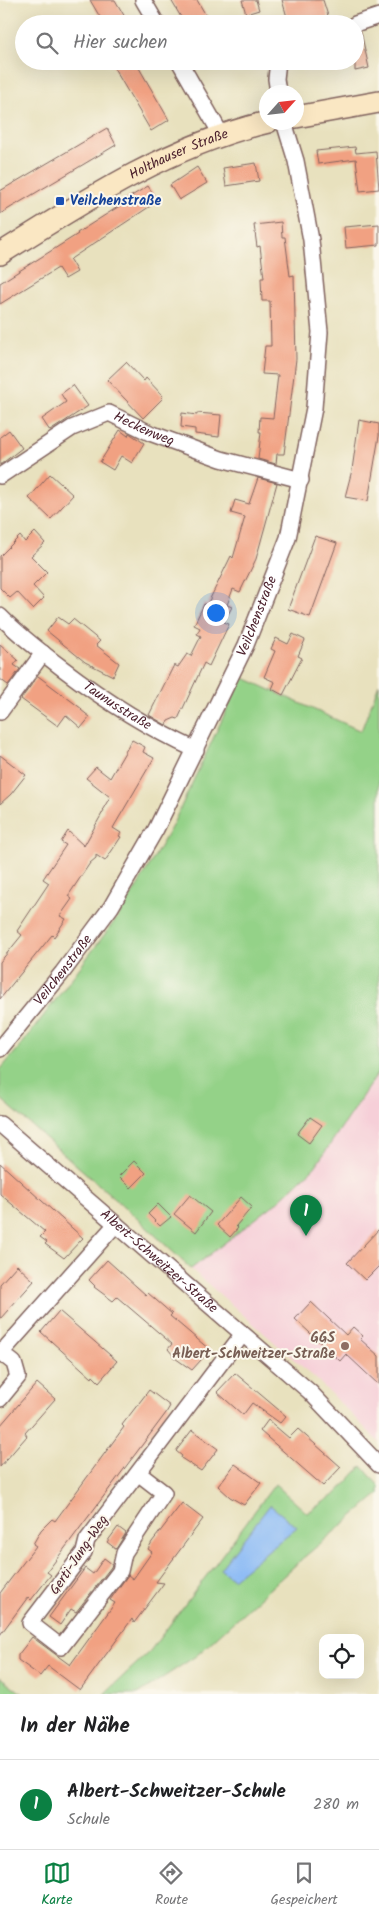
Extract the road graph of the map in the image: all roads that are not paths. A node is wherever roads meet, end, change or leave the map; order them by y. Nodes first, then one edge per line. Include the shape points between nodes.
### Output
1 (143, 0) edge
2 (152, 15) edge
3 (379, 16) edge
4 (364, 21) edge
5 (184, 70) edge
6 (277, 70) edge
7 (277, 85) edge
8 (379, 102) edge
9 (304, 116) edge
10 (259, 125) edge
11 (287, 130) edge
12 (222, 136) junction
13 (0, 254) edge
14 (0, 476) edge
15 (301, 480) junction
16 (0, 616) edge
17 (42, 653) junction
18 (0, 712) edge
19 (196, 750) junction
20 (0, 1049) edge
21 (0, 1124) edge
22 (116, 1224) junction
23 (242, 1335) junction
24 (1, 1352) edge
25 (0, 1399) edge
26 (379, 1465) edge
27 (138, 1473) junction

1 - 2 street
3 - 4 street
5 - 12 street
6 - 7 street
8 - 9 street
10 - 12 street, Holthauser Straße
11 - 15 street, Veilchenstraße via 296,160 311,240 320,332 314,408
12 - 13 street, Holthauser Straße via 147,166 85,200
14 - 15 street, Heckenweg via 72,428 109,412 150,432 221,459
15 - 19 street, Veilchenstraße via 288,538 246,645
16 - 17 street, Taunusstraße
17 - 18 street
17 - 19 street, Taunusstraße via 134,718
19 - 20 street, Veilchenstraße via 111,907
21 - 22 street, Albert-Schweitzer-Straße
22 - 23 street, Albert-Schweitzer-Straße
22 - 24 street
23 - 26 street, Albert-Schweitzer-Straße via 310,1392
23 - 27 street, Gerti-Jung-Weg
24 - 25 street via 14,1363 18,1377
27 - 27 street, Gerti-Jung-Weg via 30,1623 61,1647 120,1571 124,1553 164,1493

